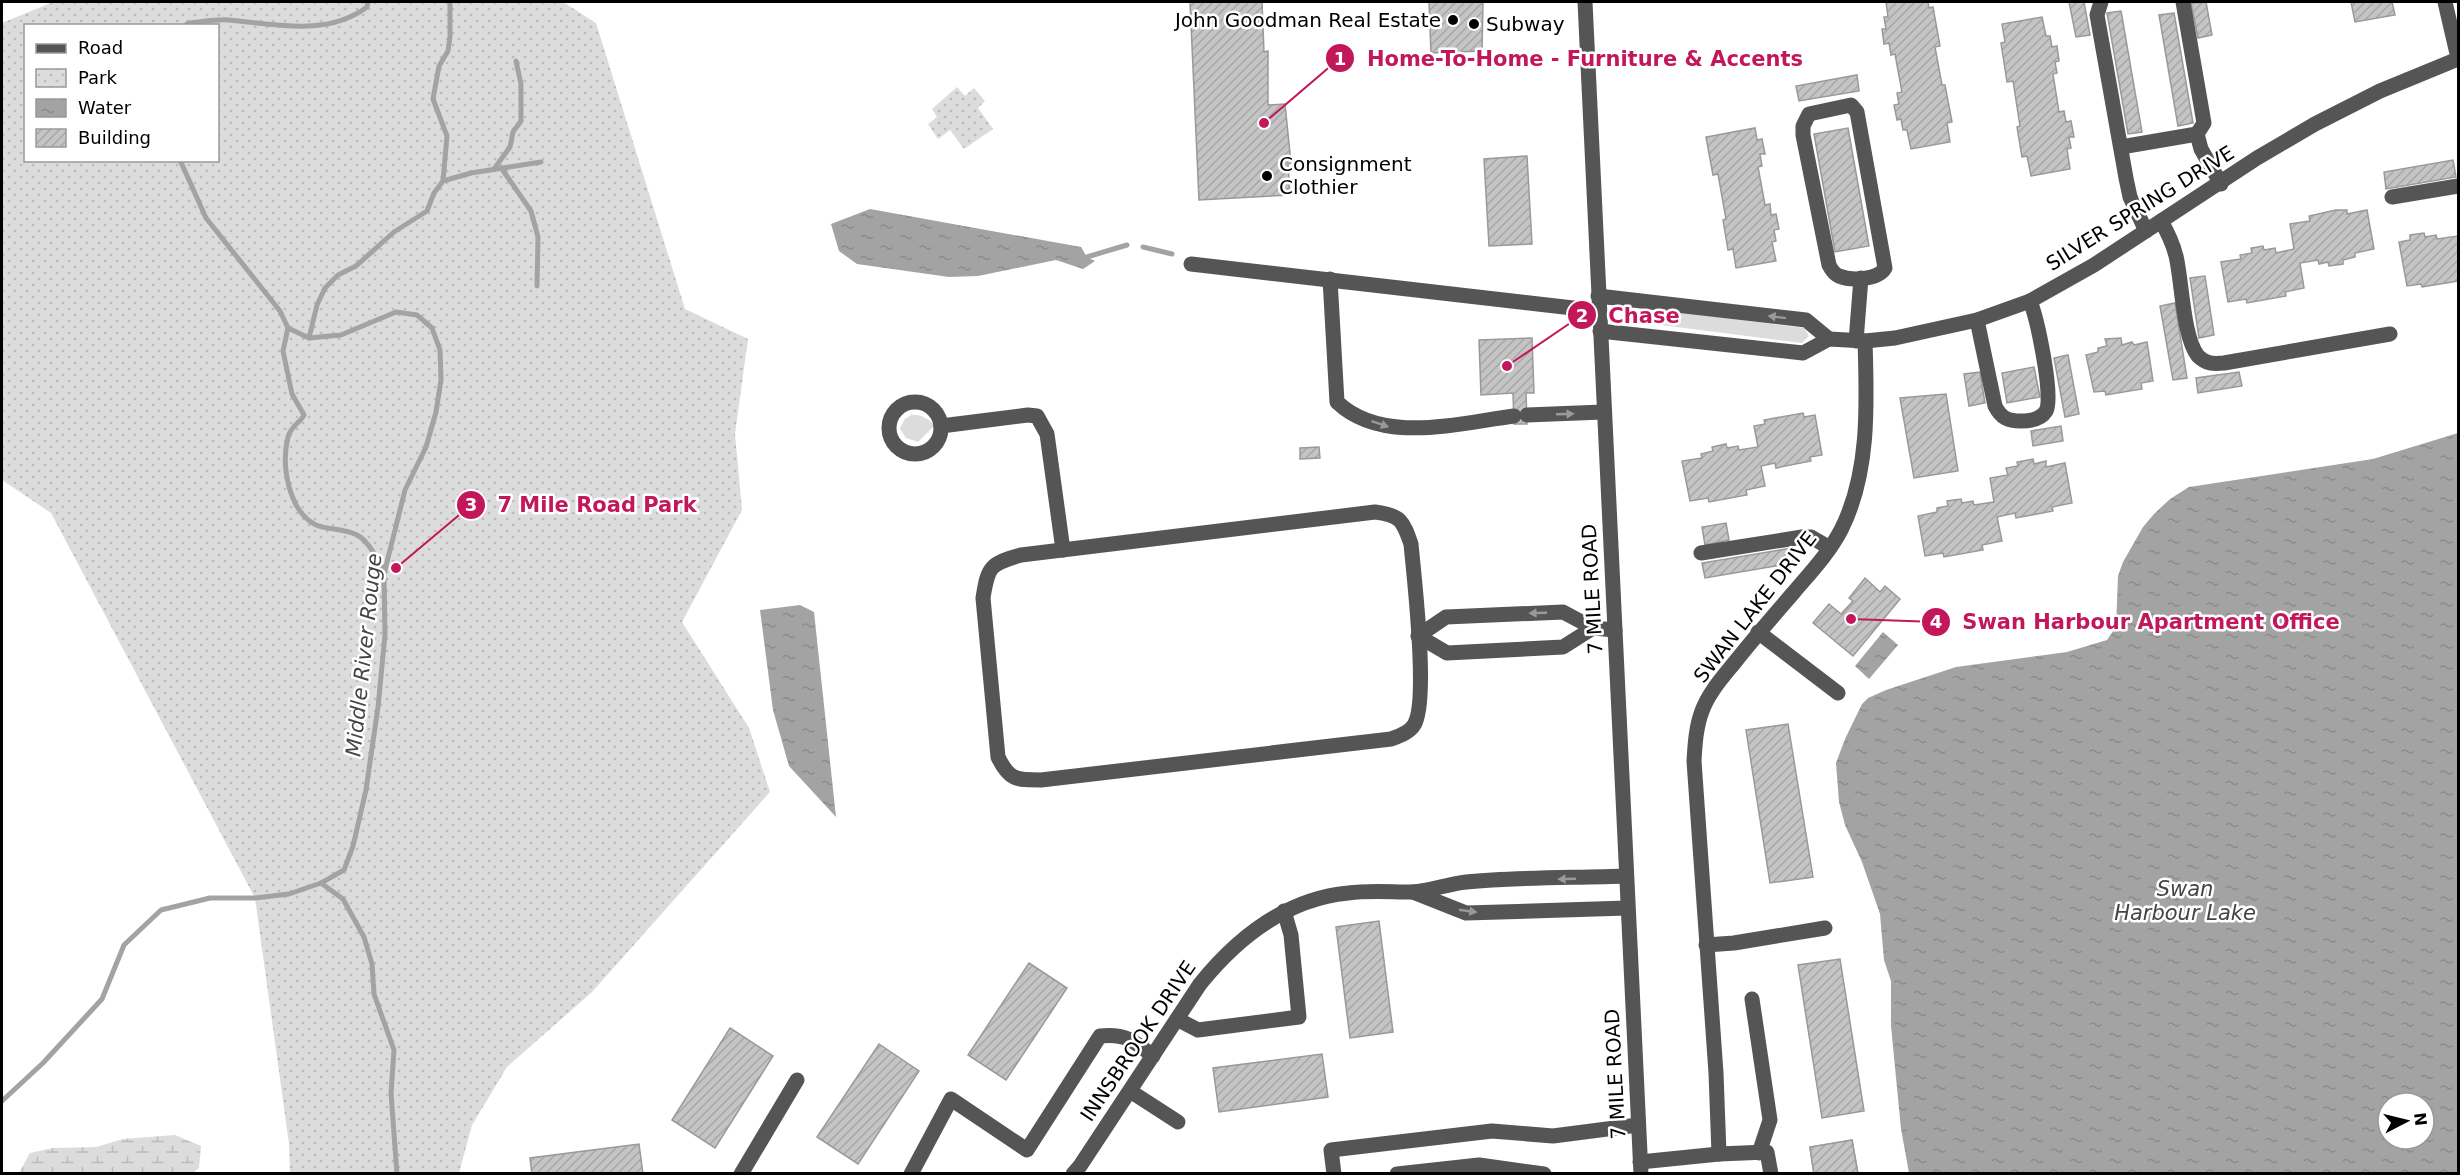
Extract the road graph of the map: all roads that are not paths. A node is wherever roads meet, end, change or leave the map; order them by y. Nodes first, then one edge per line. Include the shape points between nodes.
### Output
1 (1585, 2) edge
2 (2101, 2) edge
3 (2183, 2) edge
4 (2445, 2) edge
5 (2458, 58) edge
6 (2198, 134) junction
7 (2121, 147) junction
8 (2221, 184) junction
9 (2458, 186) edge
10 (2392, 197) dead end
11 (2162, 221) junction
12 (2146, 231) junction
13 (1191, 264) dead end
14 (1861, 278) junction
15 (1330, 279) junction
16 (2030, 301) junction
17 (1598, 303) junction
18 (1977, 320) junction
19 (1600, 331) junction
20 (2390, 334) dead end
21 (1828, 339) junction
22 (1860, 341) junction
23 (1603, 412) junction
24 (941, 426) dead end
25 (1830, 548) junction
26 (1063, 550) junction
27 (1701, 553) dead end
28 (1593, 628) junction
29 (1615, 630) junction
30 (1758, 632) junction
31 (1418, 636) junction
32 (1838, 693) dead end
33 (1626, 876) junction
34 (1413, 892) junction
35 (1627, 908) junction
36 (1284, 911) junction
37 (1825, 928) dead end
38 (1706, 945) junction
39 (1752, 999) dead end
40 (1177, 1019) junction
41 (1153, 1056) junction
42 (797, 1080) dead end
43 (1130, 1091) junction
44 (1178, 1122) dead end
45 (1638, 1125) junction
46 (1758, 1153) junction
47 (1719, 1154) junction
48 (1640, 1168) edge
49 (741, 1173) edge
50 (911, 1173) edge
51 (1073, 1173) edge
52 (1334, 1173) edge
53 (1397, 1173) edge
54 (1544, 1173) edge
55 (1771, 1173) edge

1 - 17 street, 7 MILE ROAD
2 - 7 street via 2097,15
3 - 6 street via 2204,123
4 - 5 street
5 - 8 street, SILVER SPRING DRIVE via 2315,124
6 - 7 street
6 - 8 street via 2201,149
7 - 12 street via 2130,197
8 - 11 street, SILVER SPRING DRIVE
9 - 10 street
11 - 12 street, SILVER SPRING DRIVE
11 - 20 street via 2176,256 2191,343 2198,356 2208,363
12 - 16 street, SILVER SPRING DRIVE
13 - 15 street
14 - 14 street via 1878,275 1885,268 1857,112 1851,105 1809,114 1803,135 1828,265 1840,276
14 - 22 street, SWAN LAKE DRIVE
15 - 17 street
15 -> 23 street via 1337,402 1348,413 1396,429
16 - 18 street, SILVER SPRING DRIVE
16 - 18 street via 2049,395 2047,408 2036,419 2007,420 1998,412
17 - 19 street, 7 MILE ROAD
21 -> 17 street via 1806,320
18 - 22 street, SILVER SPRING DRIVE via 1895,338
19 - 21 street, SILVER SPRING DRIVE via 1803,353
19 - 23 street, 7 MILE ROAD
21 - 22 street, SILVER SPRING DRIVE
22 - 25 street, SWAN LAKE DRIVE via 1864,438 1858,482 1848,514
23 - 29 street, 7 MILE ROAD
24 - 26 street via 1037,416 1047,434
25 - 27 street via 1811,537 1802,537
25 - 30 street, SWAN LAKE DRIVE
26 - 31 street via 1375,512 1392,514 1404,525 1411,544
26 - 31 street via 998,562 987,574 983,598 998,757 1006,773 1020,780 1391,739 1416,723 1421,693
28 - 29 street
28 -> 31 street via 1563,612 1446,617
28 - 31 street via 1563,647 1447,653
29 - 33 street, 7 MILE ROAD
30 - 32 street
30 - 38 street, SWAN LAKE DRIVE via 1713,689 1695,735
33 -> 34 street, INNSBROOK DRIVE via 1465,882
33 - 35 street, 7 MILE ROAD
34 -> 35 street, INNSBROOK DRIVE via 1466,913
34 - 36 street, INNSBROOK DRIVE via 1346,893
35 - 45 street, 7 MILE ROAD
36 - 40 street, INNSBROOK DRIVE via 1256,928 1218,962
36 - 40 street via 1291,935 1299,1017 1198,1030
37 - 38 street
38 - 47 street, SWAN LAKE DRIVE
39 - 46 street via 1770,1120
40 - 41 street, INNSBROOK DRIVE
41 - 43 street, INNSBROOK DRIVE
41 - 50 street via 1129,1038 1100,1036 1027,1149 951,1099
42 - 49 street
43 - 44 street
43 - 51 street, INNSBROOK DRIVE
45 - 48 street, 7 MILE ROAD
45 - 52 street via 1553,1136 1492,1131 1331,1150
46 - 47 street
46 - 55 street via 1767,1152
47 - 48 street
53 - 54 street via 1479,1165

